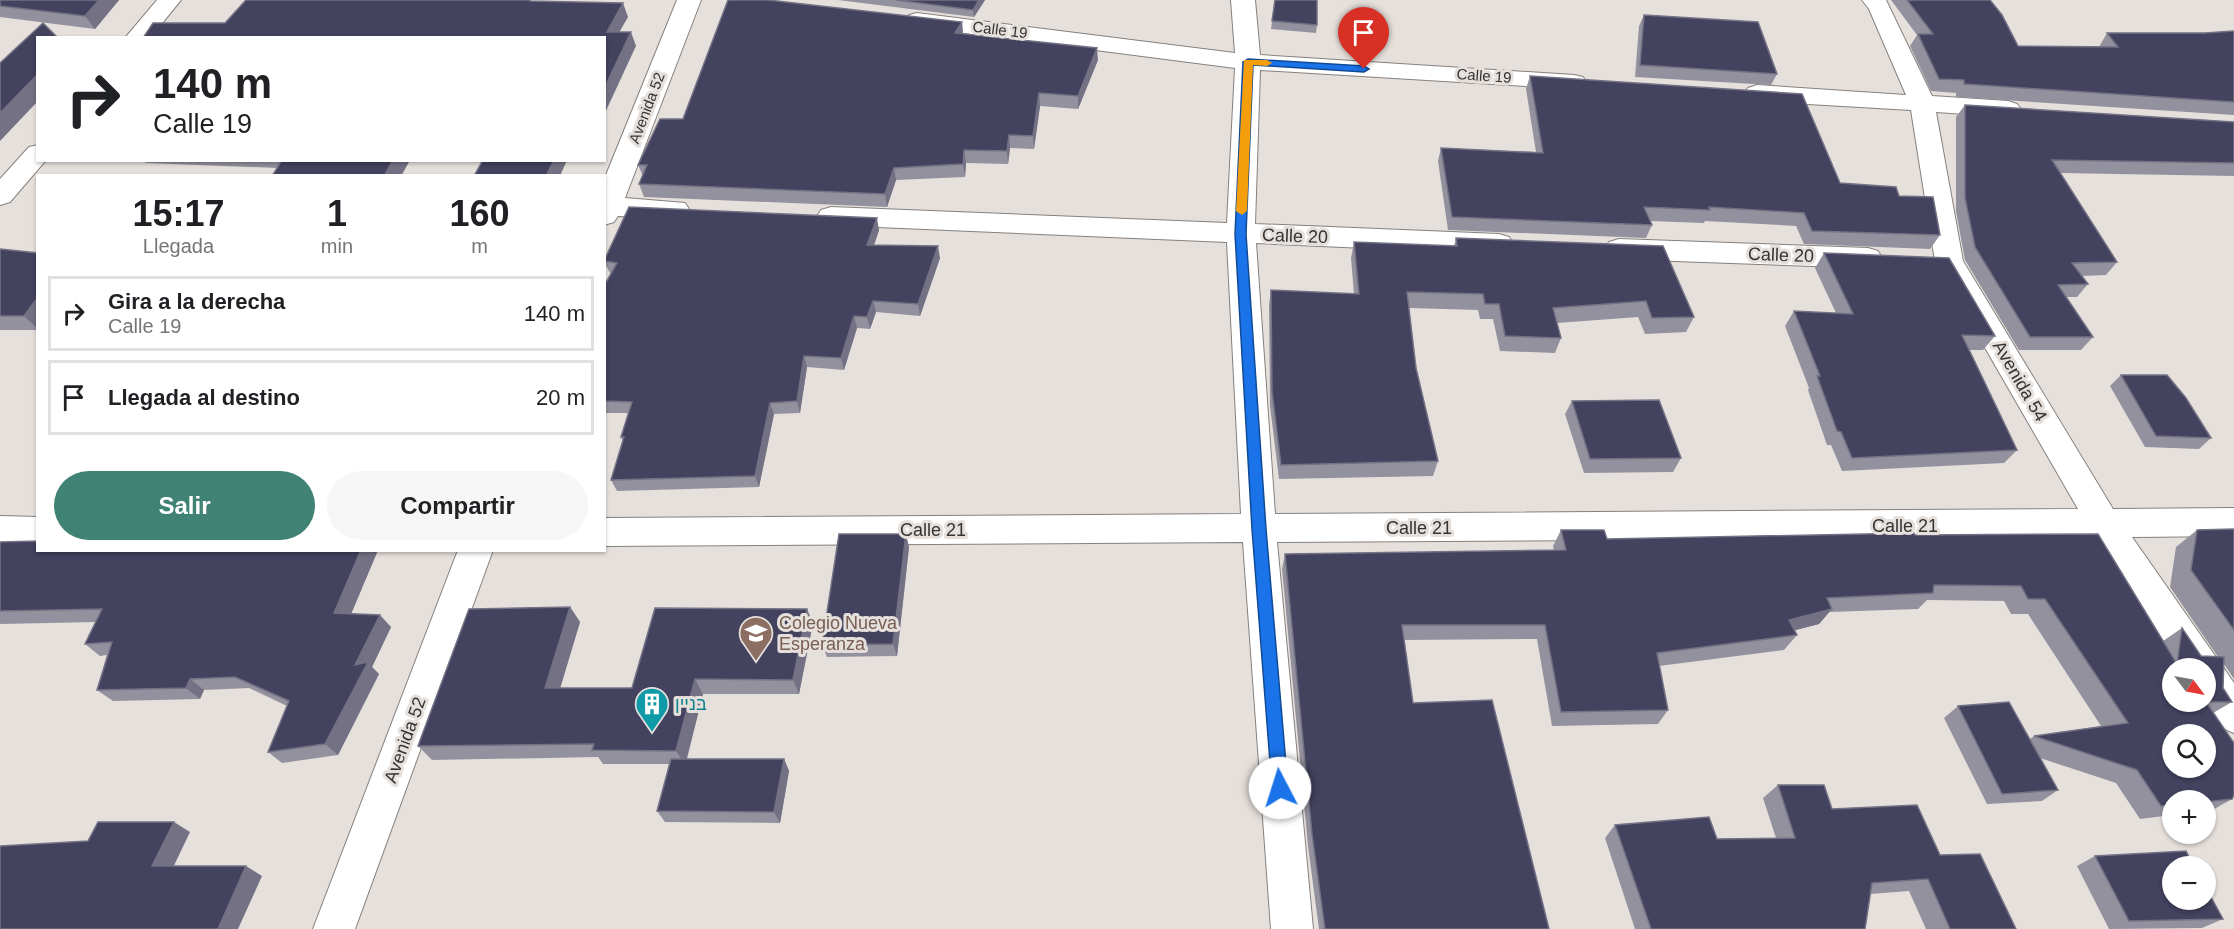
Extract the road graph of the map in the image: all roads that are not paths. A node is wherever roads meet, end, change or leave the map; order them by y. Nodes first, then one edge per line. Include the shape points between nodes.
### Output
1 (169, 0) edge
2 (689, 0) edge
3 (1243, 0) edge
4 (1874, 0) edge
5 (895, 17) edge
6 (139, 36) edge
7 (1248, 62) junction
8 (1602, 84) edge
9 (1732, 92) edge
10 (1922, 103) junction
11 (2028, 111) edge
12 (36, 155) edge
13 (36, 192) edge
14 (2, 193) edge
15 (606, 210) edge
16 (704, 211) edge
17 (811, 216) edge
18 (1241, 234) junction
19 (1524, 245) edge
20 (1595, 248) edge
21 (1890, 259) edge
22 (2234, 522) edge
23 (2105, 525) junction
24 (1259, 529) junction
25 (0, 530) edge
26 (36, 531) edge
27 (606, 532) edge
28 (475, 552) edge
29 (2196, 658) edge
30 (2216, 688) edge
31 (2234, 715) edge
32 (334, 929) edge
33 (1292, 929) edge

1 - 6 street
2 - 15 street, Avenida 52
3 - 7 street
4 - 10 street, Avenida 54
5 - 7 street, Calle 19
7 - 8 street, Calle 19
7 - 18 street
9 - 10 street
10 - 11 street
10 - 23 street, Avenida 54 via 1938,260
12 - 14 street
13 - 14 street
15 - 16 street
17 - 18 street, Calle 20
18 - 19 street, Calle 20
18 - 24 street
20 - 21 street, Calle 20
22 - 23 street, Calle 21
23 - 24 street, Calle 21
23 - 29 street, Avenida 54
24 - 27 street, Calle 21
24 - 33 street
25 - 26 street
28 - 32 street, Avenida 52
30 - 31 street, Avenida 54

